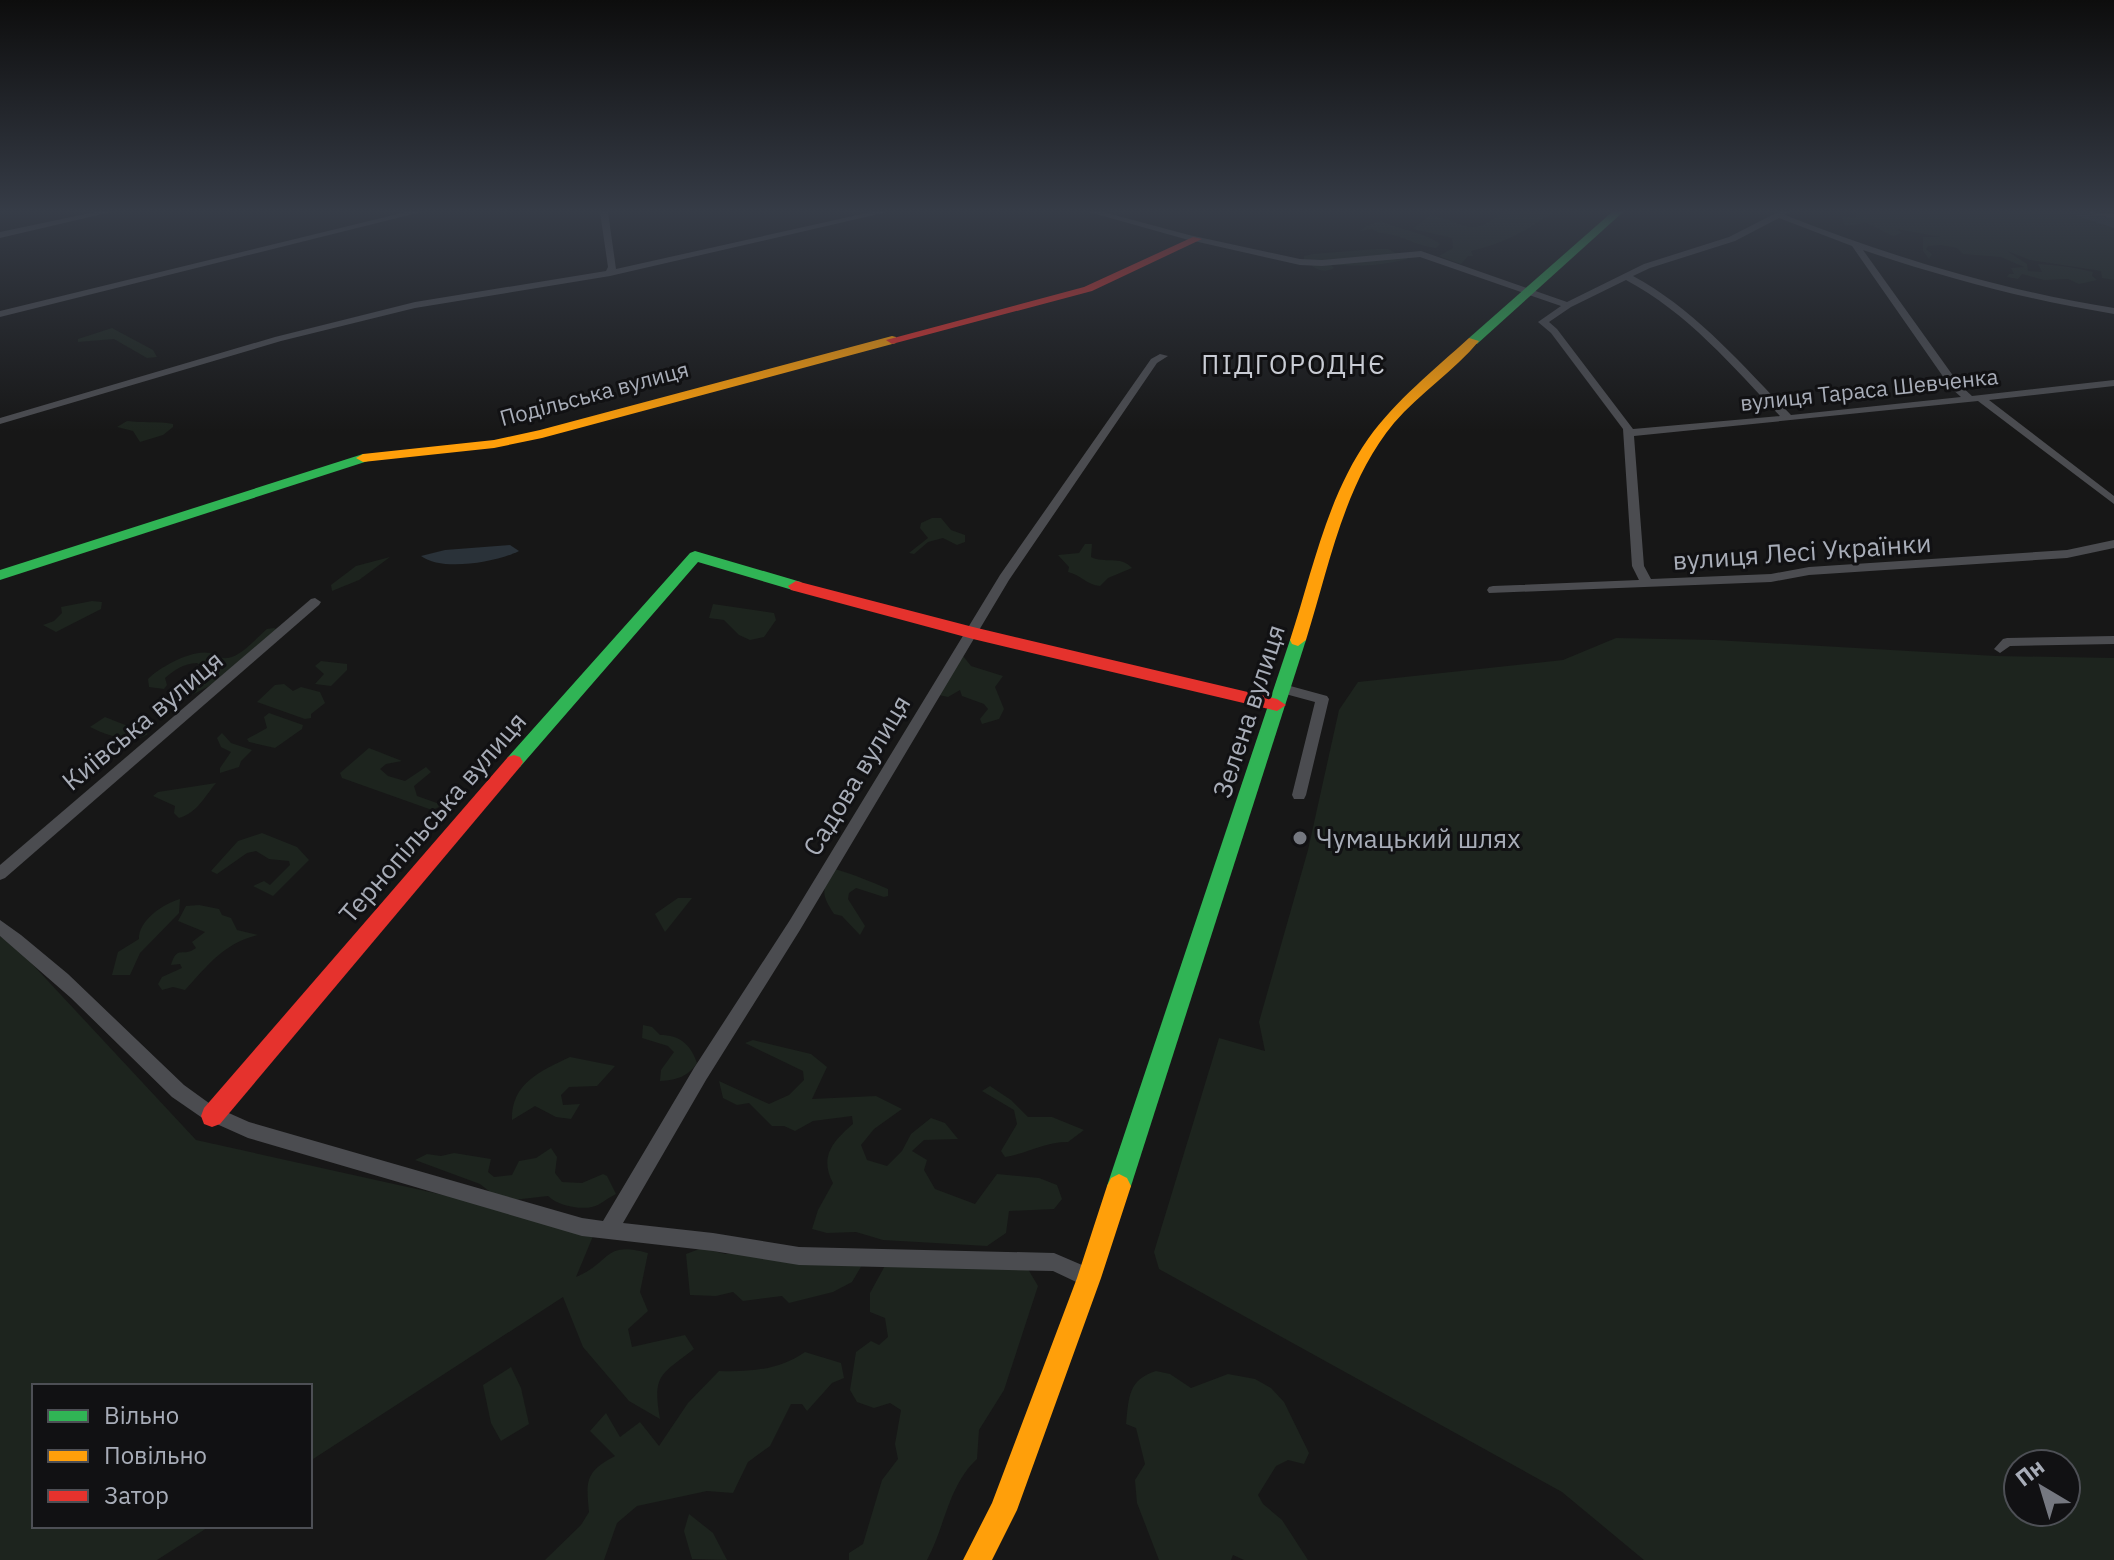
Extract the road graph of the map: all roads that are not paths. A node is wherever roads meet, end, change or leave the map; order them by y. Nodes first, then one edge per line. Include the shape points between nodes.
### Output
1 (119, 285) edge
2 (538, 285) edge
3 (1097, 285) edge
4 (1503, 285) edge
5 (1534, 285) edge
6 (1608, 285) edge
7 (1644, 285) edge
8 (1883, 285) edge
9 (1991, 285) edge
10 (1525, 293) junction
11 (1568, 305) junction
12 (2114, 311) edge
13 (0, 314) edge
14 (1163, 356) dead end
15 (2114, 383) edge
16 (1974, 399) junction
17 (1788, 418) junction
18 (0, 421) edge
19 (1629, 433) junction
20 (2114, 501) edge
21 (2114, 544) edge
22 (0, 575) edge
23 (1646, 582) junction
24 (1493, 590) dead end
25 (315, 602) dead end
26 (973, 633) junction
27 (2114, 640) edge
28 (2000, 649) dead end
29 (1280, 697) junction
30 (1299, 795) dead end
31 (0, 874) edge
32 (0, 927) edge
33 (212, 1116) junction
34 (608, 1231) junction
35 (1089, 1278) junction
36 (977, 1560) edge

1 - 13 street
2 - 18 street via 415,305 264,343
3 - 22 main road, Подільська вулиця via 542,434 351,461
4 - 10 street
5 - 10 main road, Зелена вулиця
6 - 11 street
7 - 17 street via 1684,315
8 - 16 street via 1941,367
9 - 12 street
10 - 11 street
10 - 29 main road, Зелена вулиця via 1387,422 1361,462
11 - 19 street via 1543,322
14 - 26 street, Садова вулиця via 1154,361 1054,504
15 - 16 street, вулиця Тараса Шевченка
16 - 17 street, вулиця Тараса Шевченка
16 - 20 street
17 - 19 street, вулиця Тараса Шевченка
19 - 23 street via 1638,566
21 - 23 street, вулиця Лесі Українки via 2067,554 1771,578
23 - 24 street, вулиця Лесі Українки
25 - 31 street, Київська вулиця
26 - 29 main road
26 - 33 main road, Тернопільська вулиця via 695,556
26 - 34 street, Садова вулиця
27 - 28 street via 2007,642
29 - 30 street via 1322,699
29 - 35 main road, Зелена вулиця
32 - 33 street via 179,1095
33 - 34 street
34 - 35 street via 799,1256 1054,1262
35 - 36 main road, Зелена вулиця via 1003,1510

